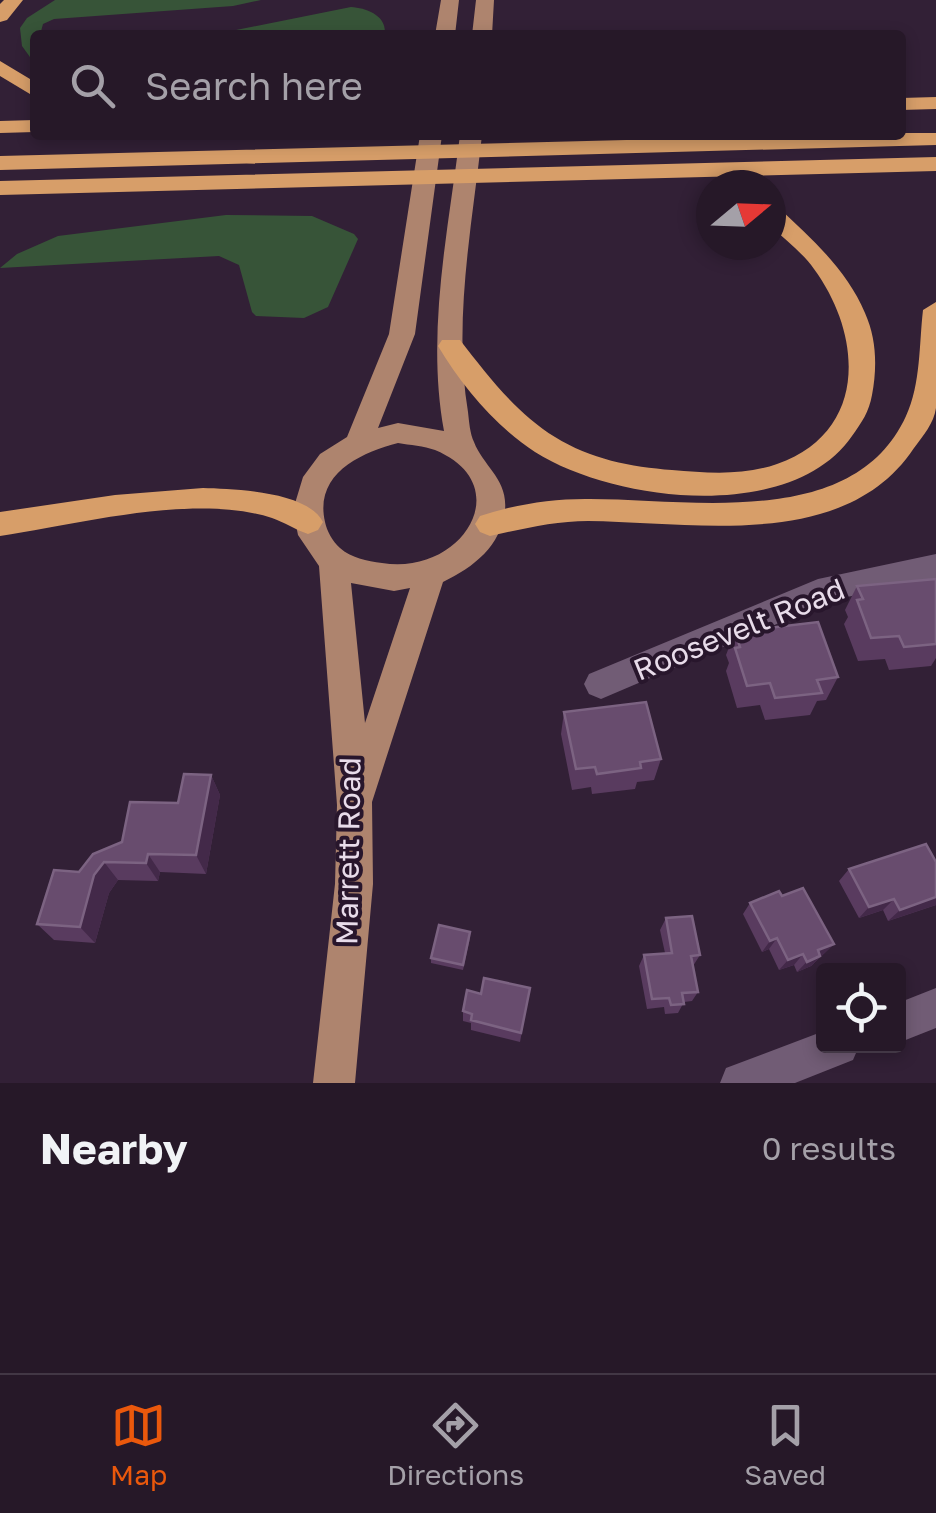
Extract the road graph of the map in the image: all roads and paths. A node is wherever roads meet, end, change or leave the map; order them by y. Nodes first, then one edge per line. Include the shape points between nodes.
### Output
1 (14, 0) edge
2 (450, 0) edge
3 (486, 0) edge
4 (0, 16) edge
5 (446, 30) edge
6 (483, 30) edge
7 (0, 67) edge
8 (30, 88) edge
9 (906, 104) edge
10 (936, 104) edge
11 (30, 126) edge
12 (0, 127) edge
13 (936, 138) edge
14 (906, 139) edge
15 (430, 140) edge
16 (470, 140) edge
17 (864, 140) edge
18 (0, 164) edge
19 (936, 164) edge
20 (618, 174) junction
21 (696, 187) edge
22 (0, 188) edge
23 (786, 223) edge
24 (936, 310) edge
25 (881, 317) dead end
26 (452, 346) junction
27 (884, 408) dead end
28 (359, 441) junction
29 (461, 449) junction
30 (308, 522) junction
31 (0, 524) edge
32 (490, 524) junction
33 (334, 559) junction
34 (936, 566) edge
35 (431, 573) junction
36 (601, 684) dead end
37 (355, 805) junction
38 (936, 1008) edge
39 (906, 1020) edge
40 (820, 1053) edge
41 (334, 1083) edge
42 (741, 1083) edge

1 - 4 highway
2 - 5 main road
3 - 6 main road
7 - 8 highway
9 - 10 highway
11 - 12 highway
13 - 14 highway
15 - 28 main road via 402,334
16 - 26 main road
17 - 18 highway
19 - 20 highway
20 - 21 highway
20 - 22 highway
23 - 25 highway via 832,253
24 - 32 highway via 919,420 892,457 838,494 747,515 589,510
26 - 27 highway via 488,395 544,444 600,468 675,484 752,485 803,473 844,452
26 - 29 main road via 449,391
28 - 29 main road via 416,433
28 - 30 main road via 334,455 314,479
29 - 32 main road via 490,482
30 - 31 highway via 277,504 234,499
30 - 33 main road
32 - 35 main road via 462,559
33 - 35 main road via 380,578
33 - 37 main road, Marrett Road
34 - 36 street, Roosevelt Road via 829,588
35 - 37 main road
37 - 41 main road, Marrett Road
38 - 39 street
40 - 42 street

